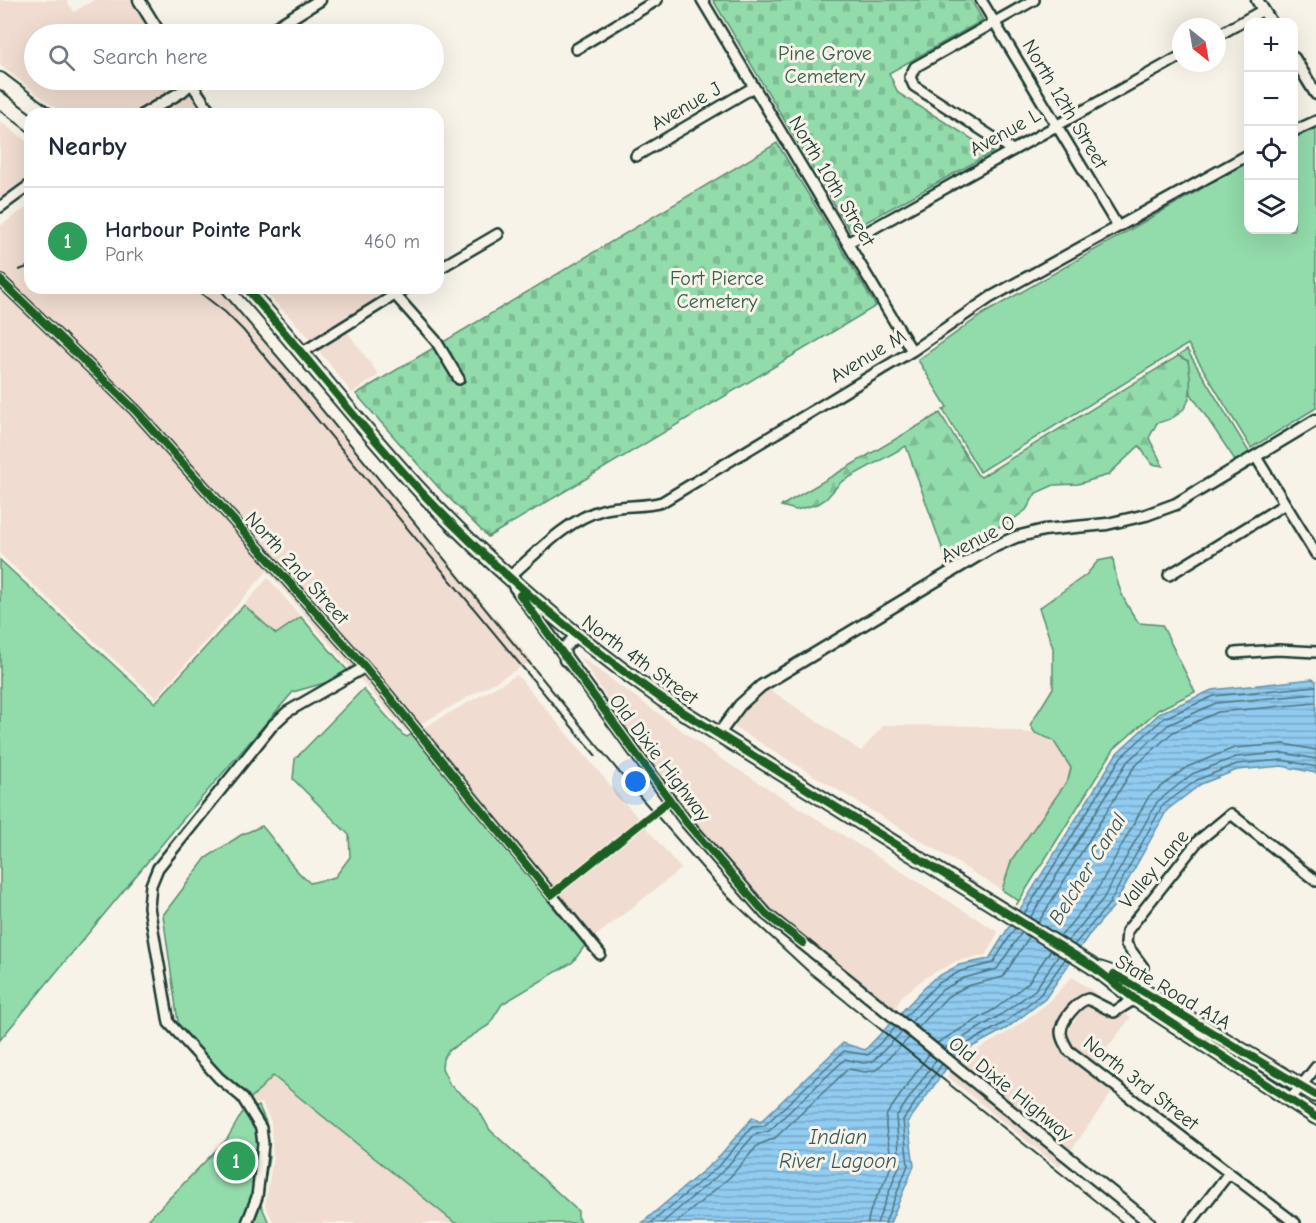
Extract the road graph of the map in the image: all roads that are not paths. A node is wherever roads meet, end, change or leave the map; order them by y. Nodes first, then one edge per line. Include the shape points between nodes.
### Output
1 (139, 0) edge
2 (320, 0) edge
3 (657, 0) edge
4 (702, 0) edge
5 (981, 0) edge
6 (1034, 0) edge
7 (1257, 0) edge
8 (1263, 10) junction
9 (1268, 18) edge
10 (994, 22) junction
11 (154, 24) edge
12 (281, 24) edge
13 (1226, 31) edge
14 (576, 49) dead end
15 (1172, 61) edge
16 (1298, 66) edge
17 (0, 80) edge
18 (754, 87) junction
19 (178, 90) edge
20 (197, 90) edge
21 (1316, 94) edge
22 (37, 108) edge
23 (153, 108) edge
24 (208, 108) edge
25 (1316, 121) edge
26 (1057, 124) junction
27 (1298, 129) edge
28 (1011, 149) junction
29 (636, 156) dead end
30 (1244, 157) edge
31 (24, 189) edge
32 (0, 207) edge
33 (1118, 226) junction
34 (498, 234) dead end
35 (849, 242) junction
36 (444, 266) edge
37 (0, 280) edge
38 (251, 294) edge
39 (388, 294) edge
40 (395, 294) edge
41 (912, 351) junction
42 (303, 352) junction
43 (459, 378) dead end
44 (1316, 420) edge
45 (1256, 457) junction
46 (1285, 504) junction
47 (1316, 554) edge
48 (1169, 575) dead end
49 (508, 578) junction
50 (577, 635) junction
51 (1316, 652) edge
52 (1235, 653) dead end
53 (566, 660) junction
54 (365, 667) junction
55 (718, 735) junction
56 (1316, 881) edge
57 (600, 954) dead end
58 (1092, 966) joint
59 (1136, 993) junction
60 (1316, 1067) edge
61 (1300, 1086) junction
62 (1316, 1095) edge
63 (1290, 1100) junction
64 (1316, 1117) edge
65 (1229, 1173) junction
66 (247, 1223) edge
67 (1150, 1223) edge
68 (1190, 1223) edge
69 (1295, 1223) edge

1 - 11 street
2 - 12 street
3 - 14 street
4 - 18 street, North 10th Street
5 - 10 street, North 12th Street
6 - 10 street
7 - 8 street
8 - 9 street
8 - 13 street
10 - 26 street, North 12th Street
10 - 28 street via 915,67 910,77 914,86
15 - 26 street, Avenue L
16 - 21 street
17 - 22 main road
18 - 29 street, Avenue J
18 - 35 street, North 10th Street
19 - 23 street
20 - 24 street
25 - 27 street
26 - 28 street, Avenue L
26 - 33 street, North 12th Street
28 - 35 street, Avenue L
30 - 33 street, Avenue M
31 - 32 street
33 - 41 street, Avenue M via 991,297
34 - 36 street
35 - 41 street, North 10th Street
37 - 54 street, North 2nd Street via 135,410
38 - 42 main road, North 4th Street
39 - 42 street
40 - 43 street via 436,341
41 - 49 street, Avenue M via 662,502 604,509 588,515
42 - 49 main road, North 4th Street via 400,468
44 - 45 street, Avenue O
45 - 46 street
45 - 55 street, Avenue O via 1176,504 1146,515 1107,524 1044,530 989,549 761,686 740,705
46 - 47 street
46 - 48 street
49 - 50 main road, North 4th Street
49 - 53 street, Old Dixie Highway
50 - 53 street via 564,648
50 - 55 main road, North 4th Street via 662,699
51 - 52 street
53 - 67 street, Old Dixie Highway via 686,822 766,914
54 - 57 street, North 2nd Street
54 - 66 street via 295,706 272,726 158,868 151,885 150,908 169,1023 219,1078 242,1097 261,1128 257,1197
55 - 58 main road, North 4th Street
56 - 59 street, Valley Lane via 1231,814 1198,841 1126,931 1126,944 1143,968
58 - 59 main road, State Road A1A
59 - 61 main road, State Road A1A
59 - 63 main road, State Road A1A
59 - 65 street, North 3rd Street via 1114,1012 1084,1000 1063,1023 1063,1041 1075,1056
60 - 61 street
61 - 62 main road, State Road A1A
61 - 63 street
63 - 64 main road, State Road A1A
65 - 68 street
65 - 69 street, North 3rd Street

